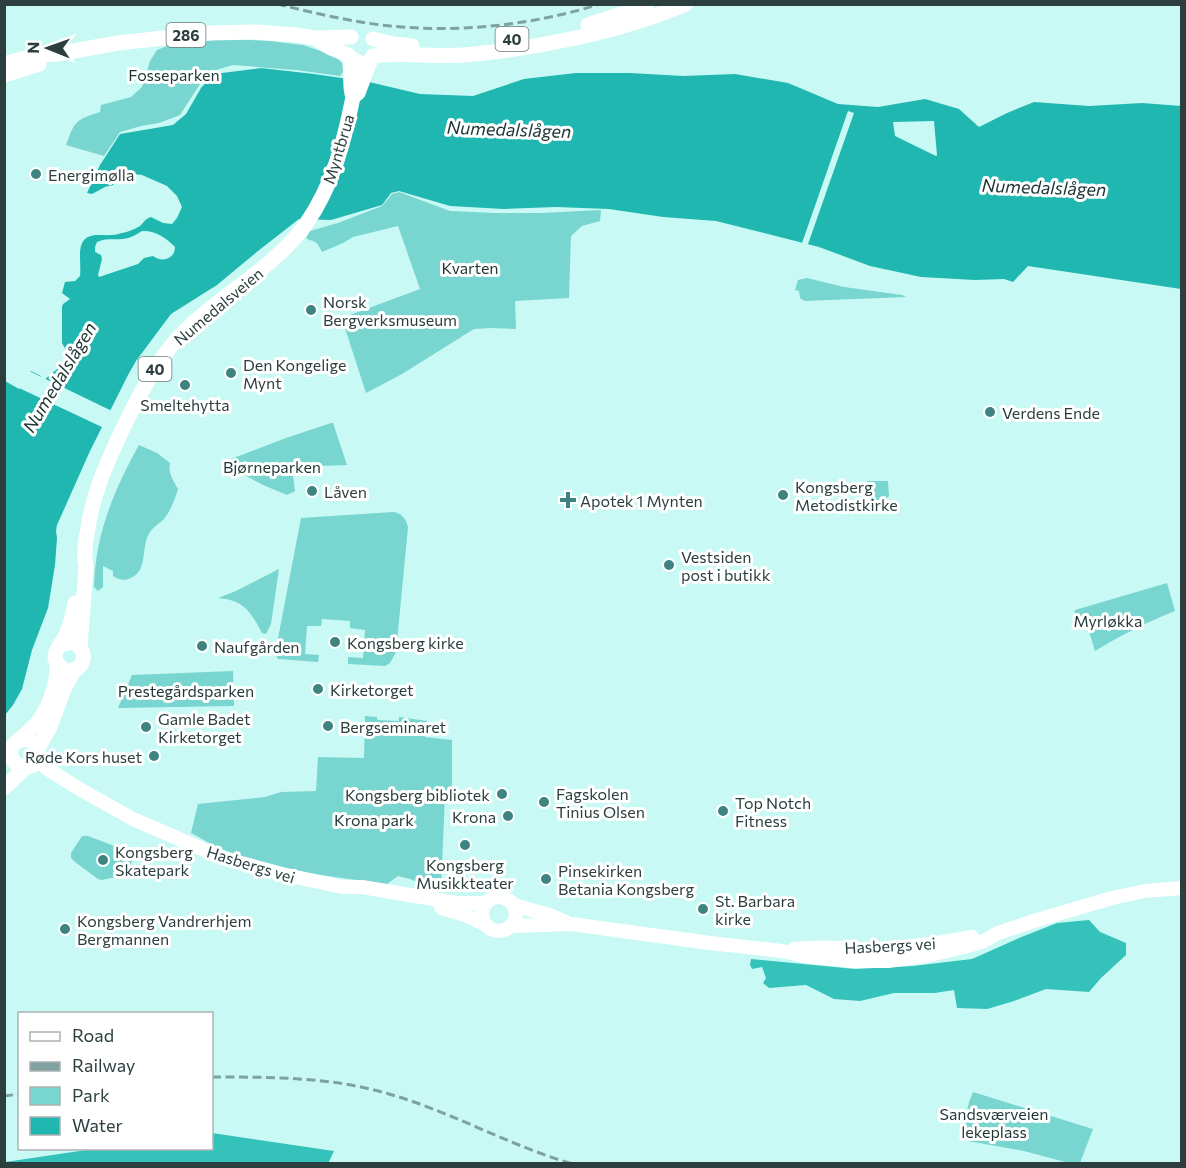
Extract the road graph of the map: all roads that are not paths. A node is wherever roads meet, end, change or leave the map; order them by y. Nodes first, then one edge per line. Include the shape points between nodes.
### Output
1 (647, 4) edge
2 (686, 4) edge
3 (351, 37) junction
4 (315, 38) junction
5 (373, 39) junction
6 (57, 54) junction
7 (350, 59) junction
8 (370, 60) junction
9 (4, 64) edge
10 (4, 75) edge
11 (353, 97) junction
12 (300, 231) joint
13 (84, 556) junction
14 (61, 645) junction
15 (80, 647) junction
16 (57, 663) junction
17 (75, 669) junction
18 (21, 740) junction
19 (34, 759) junction
20 (8, 762) edge
21 (4, 788) edge
22 (342, 887) junction
23 (1182, 888) edge
24 (486, 903) junction
25 (514, 905) junction
26 (486, 924) junction
27 (571, 924) junction
28 (511, 926) junction

1 - 5 main road, 40 via 587,25 479,44 411,46
2 - 8 main road, 40 via 606,30 524,47 450,56 392,55
3 - 4 main road, 286
3 - 5 main road, 40 via 363,33
3 - 7 main road, 40 via 346,45
4 - 6 main road, 286 via 222,32
4 - 7 main road, 286
5 - 8 main road, 40 via 375,48
6 - 9 main road, 286 via 36,54
6 - 10 main road, 286 via 53,59
7 - 8 main road, 40
7 - 11 main road, Myntbrua / 40
8 - 11 main road, Myntbrua / 40
11 - 12 main road, Myntbrua / 40 via 331,180
12 - 13 main road, Numedalsveien / 40 via 263,269 194,323 163,357 108,460 94,497
13 - 14 main road, Numedalsveien / 40 via 73,615
13 - 15 main road, Numedalsveien / 40
14 - 15 main road via 68,642
14 - 16 main road, 40 via 55,656
15 - 17 main road, 40 via 83,658
16 - 17 main road via 65,670
16 - 18 main road, 40 via 45,711
17 - 19 main road, 40
18 - 19 main road via 33,742
18 - 20 main road, 40 via 13,746
19 - 20 main road, 40 via 16,765
19 - 21 main road, 40
19 - 22 street, Hasbergs vei via 118,811 208,852
22 - 24 street, Hasbergs vei via 457,903
22 - 26 street, Hasbergs vei via 447,909
23 - 27 street, Hasbergs vei via 1103,900 998,933 893,948 782,951
24 - 25 street, Hasbergs vei via 499,896
24 - 26 street via 482,914
25 - 27 street, Hasbergs vei
25 - 28 street via 516,918
26 - 28 street, Hasbergs vei via 498,931
27 - 28 street, Hasbergs vei

